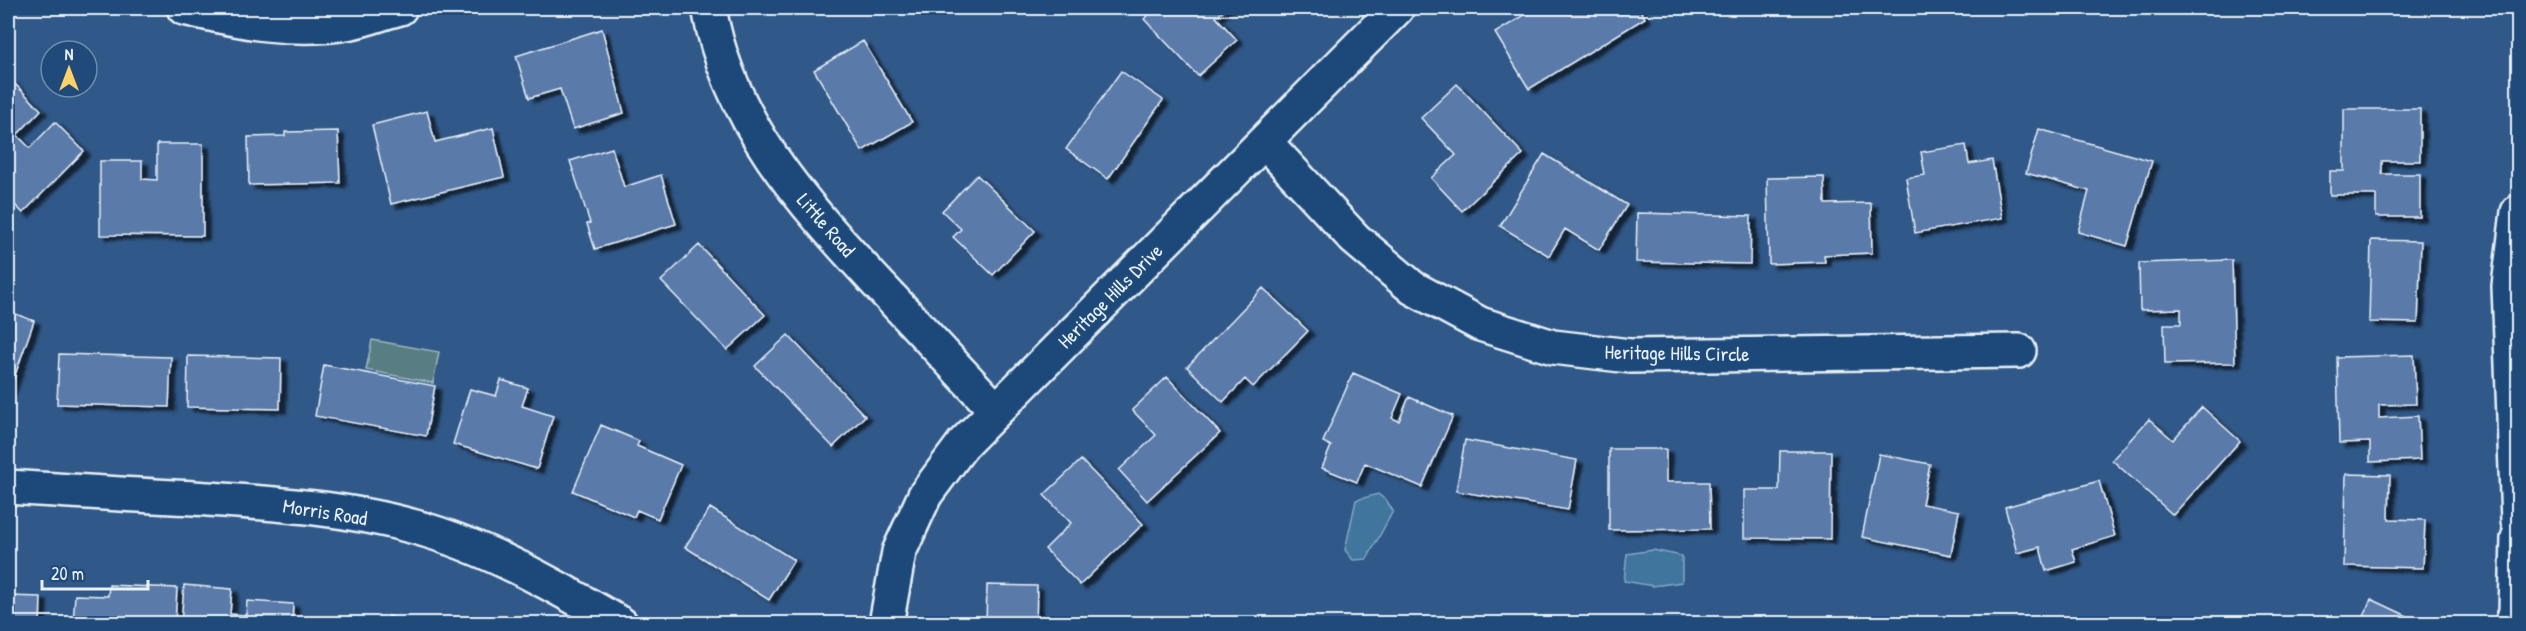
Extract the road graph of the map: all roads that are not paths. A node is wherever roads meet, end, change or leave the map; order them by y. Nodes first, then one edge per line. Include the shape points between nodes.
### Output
1 (184, 8) edge
2 (400, 8) edge
3 (709, 8) edge
4 (1397, 8) edge
5 (1265, 142) junction
6 (2518, 212) edge
7 (2019, 351) dead end
8 (996, 410) junction
9 (8, 487) edge
10 (2518, 521) edge
11 (2518, 538) edge
12 (621, 624) edge
13 (886, 624) edge
14 (2512, 624) edge

1 - 2 street via 290,27 351,22
3 - 8 street, Little Road via 713,34 739,106 778,169 825,227
4 - 5 street, Heritage Hills Drive
5 - 7 street, Heritage Hills Circle via 1355,239 1413,288 1480,324 1553,347 1630,356
5 - 8 street, Heritage Hills Drive
6 - 10 street via 2509,286
8 - 13 street, Heritage Hills Drive via 963,444 925,495 899,552
9 - 12 street, Morris Road via 261,502 338,511 415,527 489,554 560,588
11 - 14 street via 2516,611

